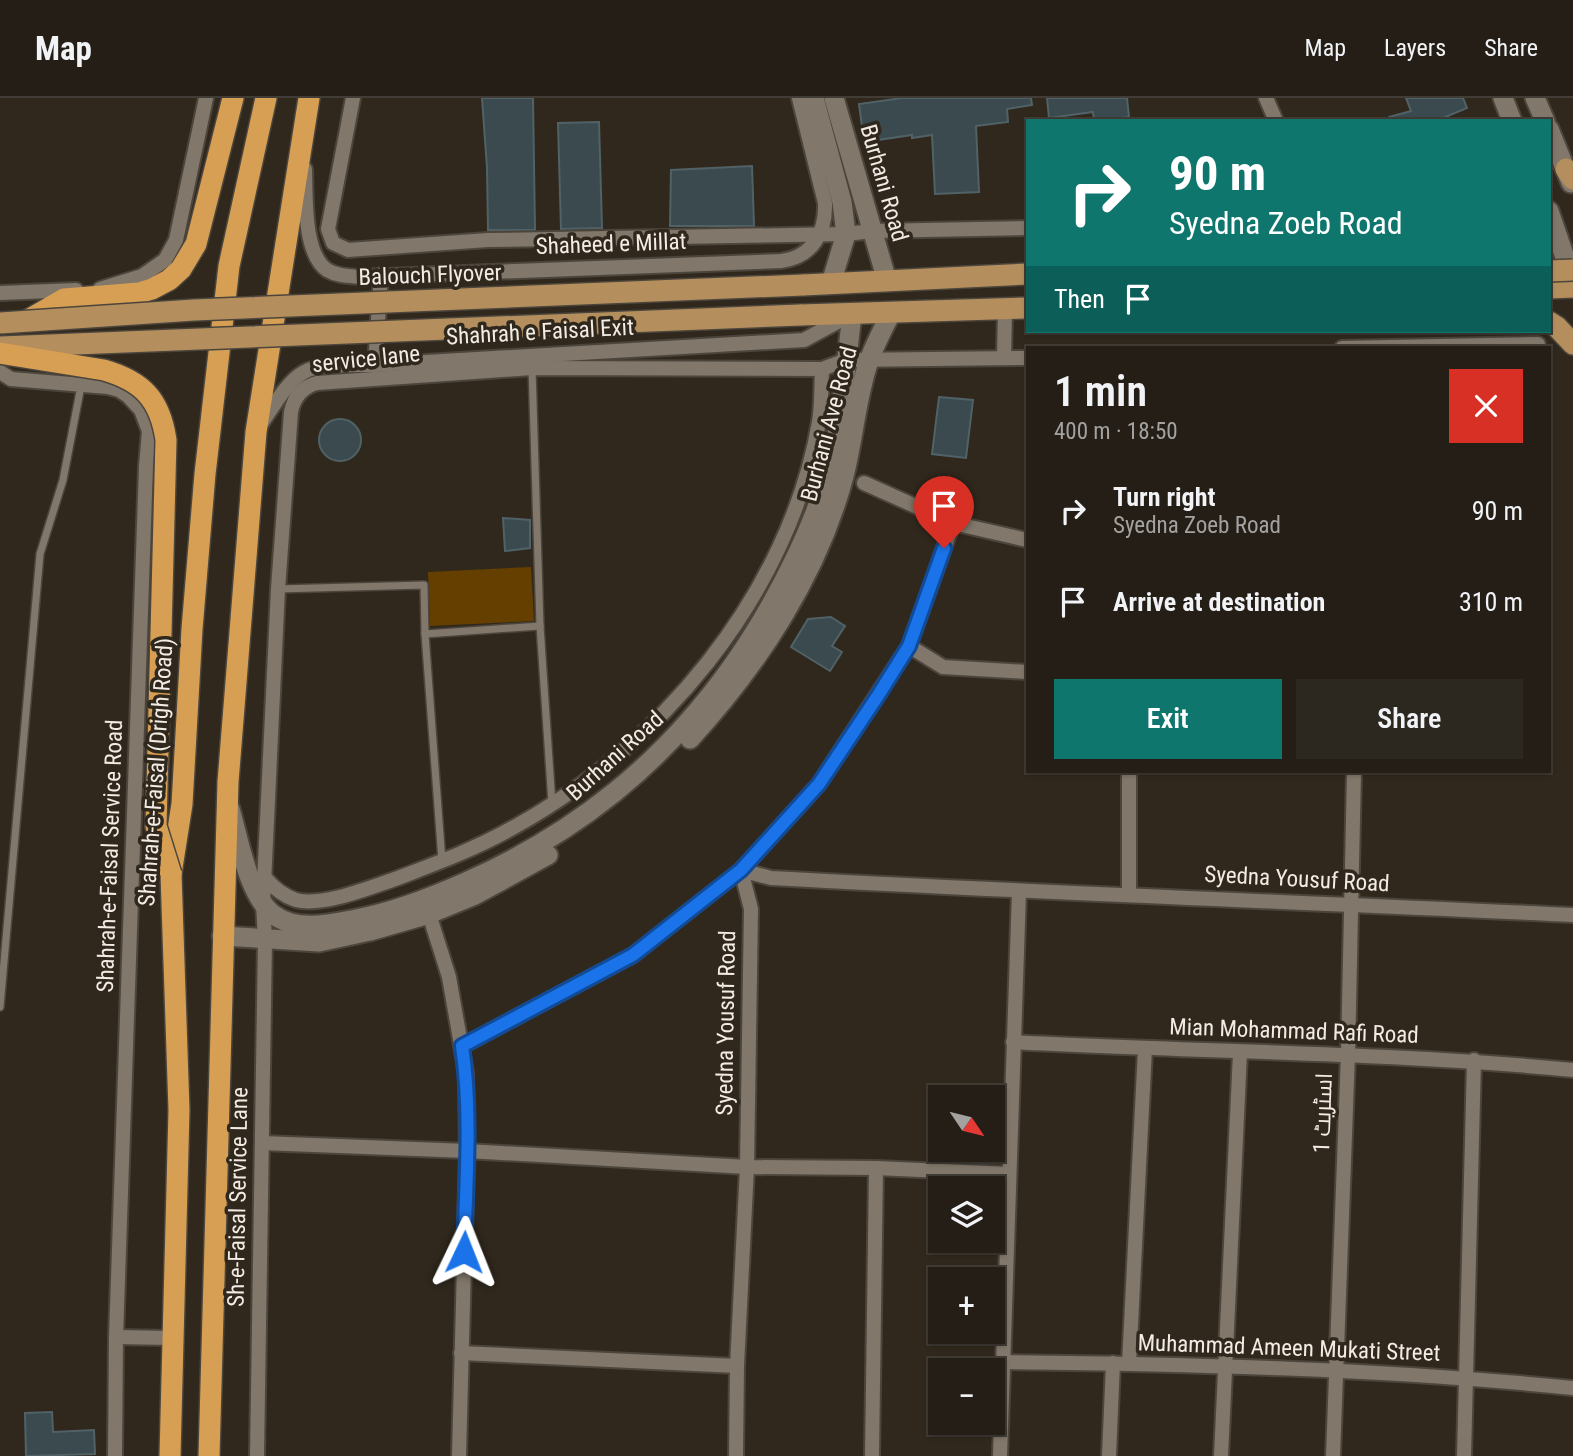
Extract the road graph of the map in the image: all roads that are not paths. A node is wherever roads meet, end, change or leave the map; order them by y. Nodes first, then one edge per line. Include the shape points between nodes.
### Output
1 (206, 98) edge
2 (233, 98) edge
3 (265, 98) edge
4 (353, 98) edge
5 (799, 98) edge
6 (814, 98) edge
7 (834, 98) edge
8 (1266, 98) edge
9 (1503, 98) edge
10 (1535, 98) edge
11 (307, 108) edge
12 (1275, 119) edge
13 (1511, 119) edge
14 (1544, 119) edge
15 (1551, 134) edge
16 (1571, 179) edge
17 (1551, 219) edge
18 (1026, 228) edge
19 (872, 231) junction
20 (821, 234) junction
21 (846, 234) junction
22 (1564, 268) edge
23 (1026, 274) edge
24 (381, 275) junction
25 (1003, 275) junction
26 (887, 281) junction
27 (1026, 281) edge
28 (831, 283) junction
29 (1551, 288) edge
30 (1573, 288) edge
31 (0, 293) edge
32 (1551, 298) edge
33 (1573, 298) edge
34 (1026, 299) edge
35 (1026, 308) edge
36 (999, 309) junction
37 (891, 313) junction
38 (852, 315) junction
39 (28, 320) junction
40 (2, 322) edge
41 (1551, 323) edge
42 (1414, 338) edge
43 (1538, 344) dead end
44 (1573, 344) edge
45 (1356, 346) edge
46 (0, 347) edge
47 (0, 353) edge
48 (1003, 358) junction
49 (1026, 358) edge
50 (846, 360) junction
51 (869, 361) junction
52 (374, 365) junction
53 (532, 368) junction
54 (822, 369) junction
55 (0, 372) edge
56 (81, 386) junction
57 (256, 432) junction
58 (863, 484) dead end
59 (953, 523) junction
60 (1026, 540) edge
61 (278, 589) junction
62 (540, 626) junction
63 (425, 634) junction
64 (909, 646) junction
65 (1026, 672) edge
66 (1129, 773) edge
67 (1354, 773) edge
68 (228, 801) junction
69 (552, 804) junction
70 (442, 862) junction
71 (741, 870) junction
72 (171, 874) junction
73 (266, 879) junction
74 (1019, 892) junction
75 (1129, 894) junction
76 (263, 904) junction
77 (1351, 904) junction
78 (429, 914) junction
79 (1573, 915) edge
80 (222, 936) junction
81 (265, 939) junction
82 (0, 1007) edge
83 (1013, 1042) junction
84 (462, 1046) junction
85 (1145, 1049) junction
86 (1240, 1053) junction
87 (1348, 1054) junction
88 (1474, 1060) junction
89 (1573, 1070) edge
90 (262, 1143) junction
91 (467, 1151) junction
92 (747, 1167) junction
93 (876, 1168) junction
94 (1009, 1174) junction
95 (116, 1337) junction
96 (172, 1338) junction
97 (461, 1353) junction
98 (1003, 1358) edge
99 (1005, 1362) edge
100 (1113, 1363) junction
101 (1129, 1364) junction
102 (1224, 1365) junction
103 (737, 1366) junction
104 (1335, 1372) junction
105 (1467, 1378) junction
106 (1573, 1388) edge
107 (1001, 1435) edge
108 (115, 1456) edge
109 (170, 1456) edge
110 (209, 1456) edge
111 (257, 1456) edge
112 (459, 1456) edge
113 (737, 1456) edge
114 (872, 1456) edge
115 (1000, 1456) edge
116 (1109, 1456) edge
117 (1221, 1456) edge
118 (1333, 1456) edge
119 (1464, 1456) edge

1 - 31 street via 176,240 165,260 142,276 102,289
2 - 39 highway via 196,244 181,269 152,289 64,299
3 - 72 highway, Shahrah-e-Faisal (Drigh Road) via 229,266 205,474 183,804
4 - 20 street via 329,222 330,237 340,248 488,240
5 - 20 street via 825,203
6 - 21 street, Burhani Road
7 - 19 street, Burhani Road
8 - 12 street
9 - 13 street
10 - 14 street
11 - 24 street, Shaheed e Millat via 306,195 316,258 339,275
11 - 57 highway
15 - 16 street
17 - 22 street
18 - 19 street
19 - 21 street
19 - 26 street, Burhani Road
20 - 21 street
20 - 24 street, Shaheed e Millat via 802,256 781,261
21 - 28 street, Burhani Road
23 - 25 main road, Balouch Flyover
24 - 52 street
25 - 26 main road, Balouch Flyover
25 - 27 main road
26 - 28 main road, Balouch Flyover
28 - 39 main road, Balouch Flyover, bridge
29 - 30 main road
32 - 33 main road
34 - 36 main road
35 - 36 main road
36 - 37 main road
36 - 48 street
37 - 38 main road
37 - 51 street, Burhani Ave Road
38 - 46 main road, bridge
38 - 50 street, Burhani Road
38 - 52 street, Shahrah e Faisal Exit via 804,340
39 - 40 main road, Balouch Flyover, bridge
41 - 44 main road
42 - 43 street
42 - 45 street
47 - 72 highway, bridge via 119,374 146,392 163,423 156,827
48 - 49 street, service lane
48 - 51 street, service lane
50 - 51 street, service lane
50 - 54 street, service lane
50 - 76 street, Burhani Road via 830,464 790,567 733,664 644,767 579,821 520,857 421,902 317,926 282,919
51 - 78 street, Burhani Ave Road via 844,476 824,536 774,629 721,704 653,776 587,831 523,870
52 - 57 street, Shahrah e Faisal Exit via 316,366 300,373
53 - 54 street, service lane
53 - 61 street, service lane via 317,383 303,389 291,412
53 - 62 lane
54 - 69 street via 820,419 802,488 774,558 744,611 684,692 657,720
55 - 56 street, Shahrah-e-Faisal Service Road via 11,379
56 - 82 lane via 63,480 40,554
56 - 95 street, Shahrah-e-Faisal Service Road via 108,387 128,396 141,410 149,432
57 - 68 highway
58 - 59 street
59 - 60 street
59 - 64 street
61 - 63 lane via 424,585
61 - 73 street, service lane
62 - 63 lane
62 - 69 lane
63 - 70 lane
64 - 65 street via 943,667
64 - 71 street via 819,784
66 - 75 street
67 - 77 street, اسٹریٹ 1
68 - 76 street via 254,889
68 - 80 highway
69 - 70 street
70 - 73 street via 321,900 295,900
71 - 74 street, Syedna Yousuf Road via 771,878
71 - 84 street via 633,955
71 - 92 street, Syedna Yousuf Road via 751,909
72 - 96 highway, Shahrah-e-Faisal (Drigh Road) via 179,1110
73 - 76 street, service lane
74 - 75 street, Syedna Yousuf Road
74 - 83 street
75 - 77 street, Syedna Yousuf Road
76 - 81 street, Sh-e-Faisal Service Lane
77 - 79 street, Syedna Yousuf Road
77 - 87 street, اسٹریٹ 1
78 - 81 street via 319,942
78 - 84 street via 449,977
80 - 81 street
80 - 110 highway
81 - 90 street, Sh-e-Faisal Service Lane
83 - 85 street, Mian Mohammad Rafi Road
83 - 94 street
84 - 91 street
85 - 86 street, Mian Mohammad Rafi Road
85 - 101 street
86 - 87 street, Mian Mohammad Rafi Road
86 - 102 street
87 - 88 street, Mian Mohammad Rafi Road
87 - 104 street, اسٹریٹ 1
88 - 89 street, Mian Mohammad Rafi Road
88 - 105 street
90 - 91 street
90 - 111 street, Sh-e-Faisal Service Lane
91 - 92 street
91 - 97 street
92 - 93 street
92 - 103 street, Syedna Yousuf Road
93 - 94 street
93 - 114 street
94 - 98 street
95 - 96 street
95 - 108 street, Shahrah-e-Faisal Service Road
96 - 109 highway, Shahrah-e-Faisal (Drigh Road)
97 - 103 street
97 - 112 street
99 - 100 street, Muhammad Ameen Mukati Street
100 - 101 street, Muhammad Ameen Mukati Street
100 - 116 street
101 - 102 street, Muhammad Ameen Mukati Street
102 - 104 street, Muhammad Ameen Mukati Street
102 - 117 street
103 - 113 street, Syedna Yousuf Road
104 - 105 street, Muhammad Ameen Mukati Street
104 - 118 street, اسٹریٹ 1
105 - 106 street, Muhammad Ameen Mukati Street
105 - 119 street
107 - 115 street

